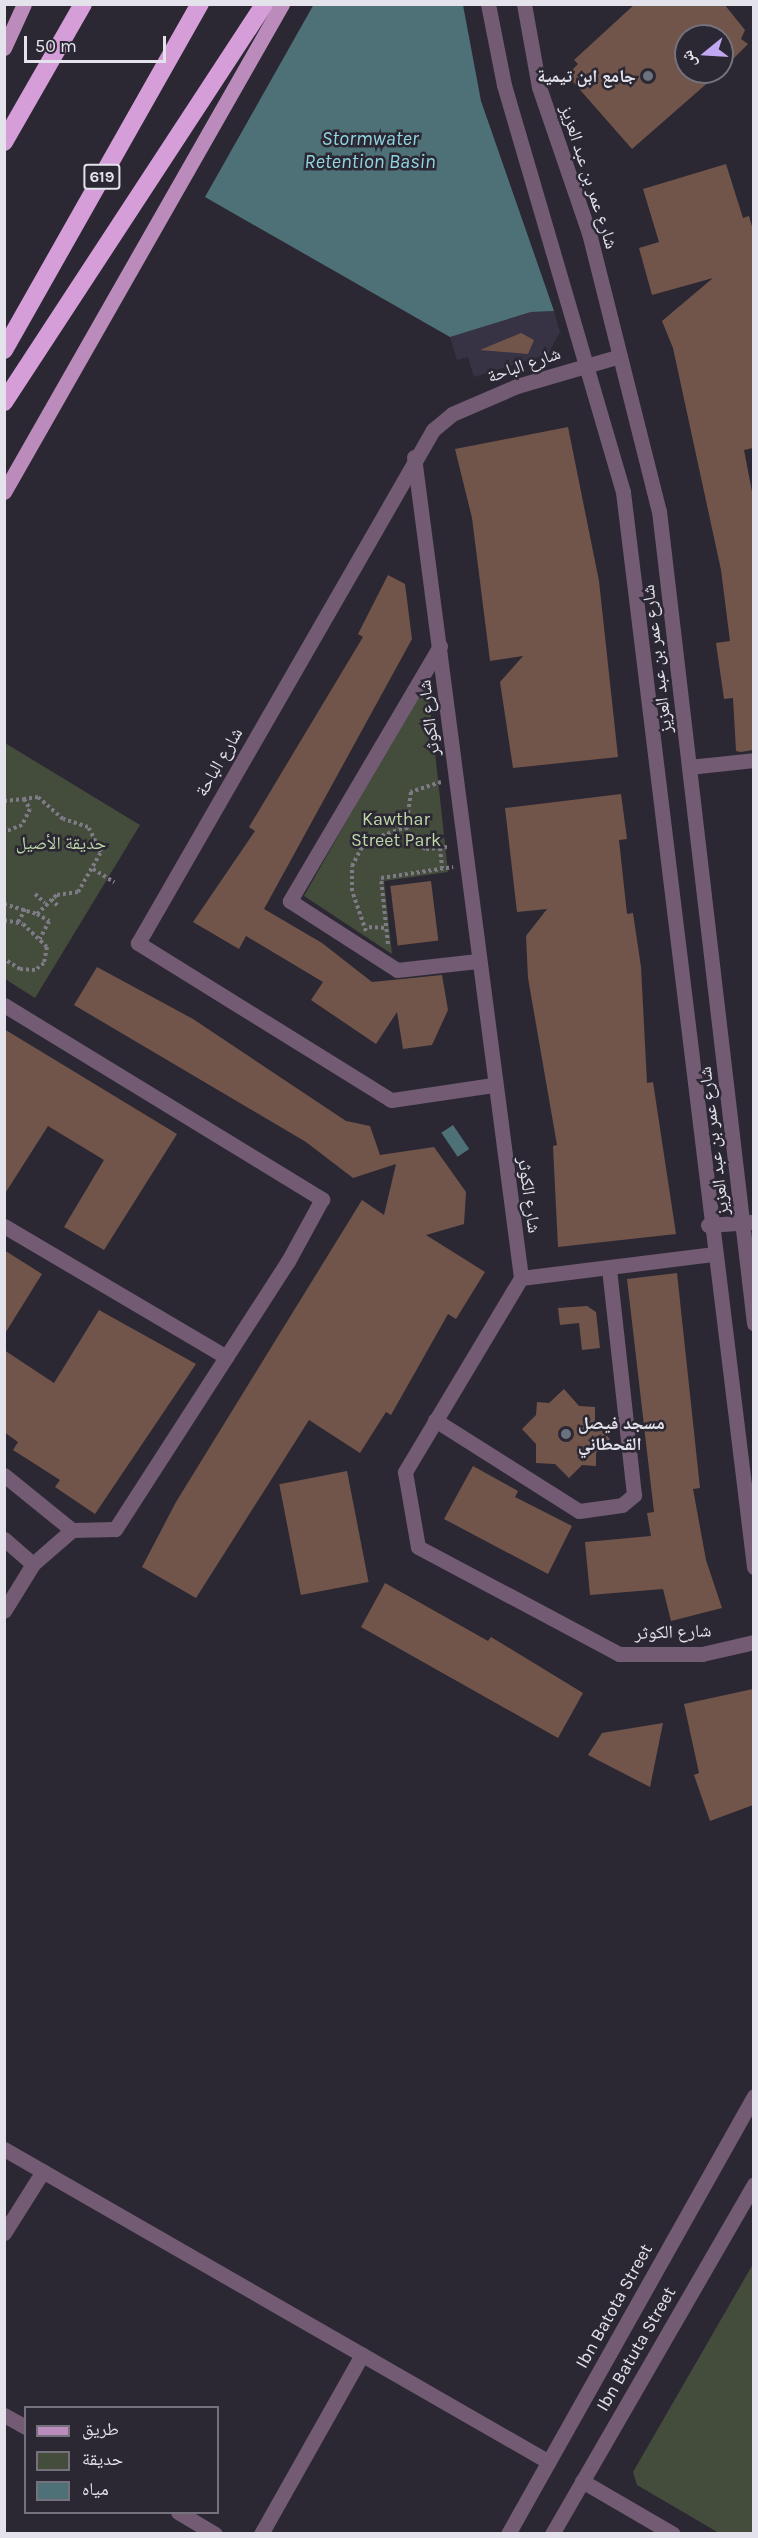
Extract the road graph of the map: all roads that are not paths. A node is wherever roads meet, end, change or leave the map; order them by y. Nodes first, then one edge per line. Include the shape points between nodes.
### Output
1 (24, 4) edge
2 (83, 4) edge
3 (200, 4) edge
4 (264, 4) edge
5 (282, 4) edge
6 (488, 4) edge
7 (524, 4) edge
8 (4, 48) edge
9 (4, 142) edge
10 (4, 350) edge
11 (620, 356) junction
12 (587, 366) junction
13 (4, 402) edge
14 (414, 457) junction
15 (4, 492) edge
16 (440, 646) junction
17 (753, 760) edge
18 (689, 767) junction
19 (477, 961) junction
20 (4, 1005) edge
21 (493, 1085) junction
22 (748, 1222) edge
23 (708, 1225) junction
24 (4, 1226) edge
25 (713, 1254) junction
26 (609, 1267) junction
27 (521, 1278) junction
28 (753, 1323) edge
29 (226, 1358) junction
30 (435, 1420) junction
31 (4, 1475) edge
32 (72, 1530) junction
33 (4, 1539) edge
34 (33, 1563) junction
35 (753, 1567) edge
36 (4, 1611) edge
37 (753, 1642) edge
38 (753, 2096) edge
39 (4, 2149) edge
40 (43, 2171) junction
41 (753, 2184) edge
42 (4, 2233) edge
43 (362, 2355) junction
44 (4, 2415) edge
45 (24, 2426) edge
46 (549, 2462) junction
47 (582, 2481) junction
48 (181, 2514) edge
49 (215, 2534) edge
50 (261, 2534) edge
51 (508, 2534) edge
52 (552, 2534) edge
53 (673, 2534) edge

1 - 8 main road
2 - 9 highway
3 - 10 highway, 619
4 - 13 highway
5 - 15 main road
6 - 12 street via 504,85
7 - 11 street, شارع عمر بن عبد العزيز via 539,87 589,233
11 - 12 street, شارع الباحة
11 - 18 street, شارع عمر بن عبد العزيز via 659,512
12 - 14 street, شارع الباحة via 517,386 452,414
12 - 23 street via 623,492
14 - 16 street, شارع الكوثر
14 - 21 street, شارع الباحة via 138,943 391,1100
16 - 19 street, شارع الكوثر
16 - 19 street via 290,901 398,970
17 - 18 street
18 - 22 street, شارع عمر بن عبد العزيز
19 - 21 street, شارع الكوثر
20 - 29 street via 322,1199
21 - 27 street, شارع الكوثر
22 - 23 street
22 - 28 street, شارع عمر بن عبد العزيز
23 - 25 street
24 - 29 street
25 - 26 street
25 - 35 street
26 - 27 street
26 - 30 street via 634,1495 622,1505 579,1511
27 - 30 street, شارع الكوثر
29 - 32 street via 115,1529
30 - 37 street, شارع الكوثر via 405,1472 418,1547 619,1654 702,1654
31 - 32 street
32 - 34 street
33 - 34 street
34 - 36 street
38 - 46 street, Ibn Batota Street
39 - 40 street
40 - 42 street
40 - 43 street
41 - 47 street, Ibn Batuta Street
43 - 46 street
43 - 50 street
44 - 45 street
46 - 51 street, Ibn Batota Street
47 - 52 street, Ibn Batuta Street
47 - 53 street
48 - 49 street

